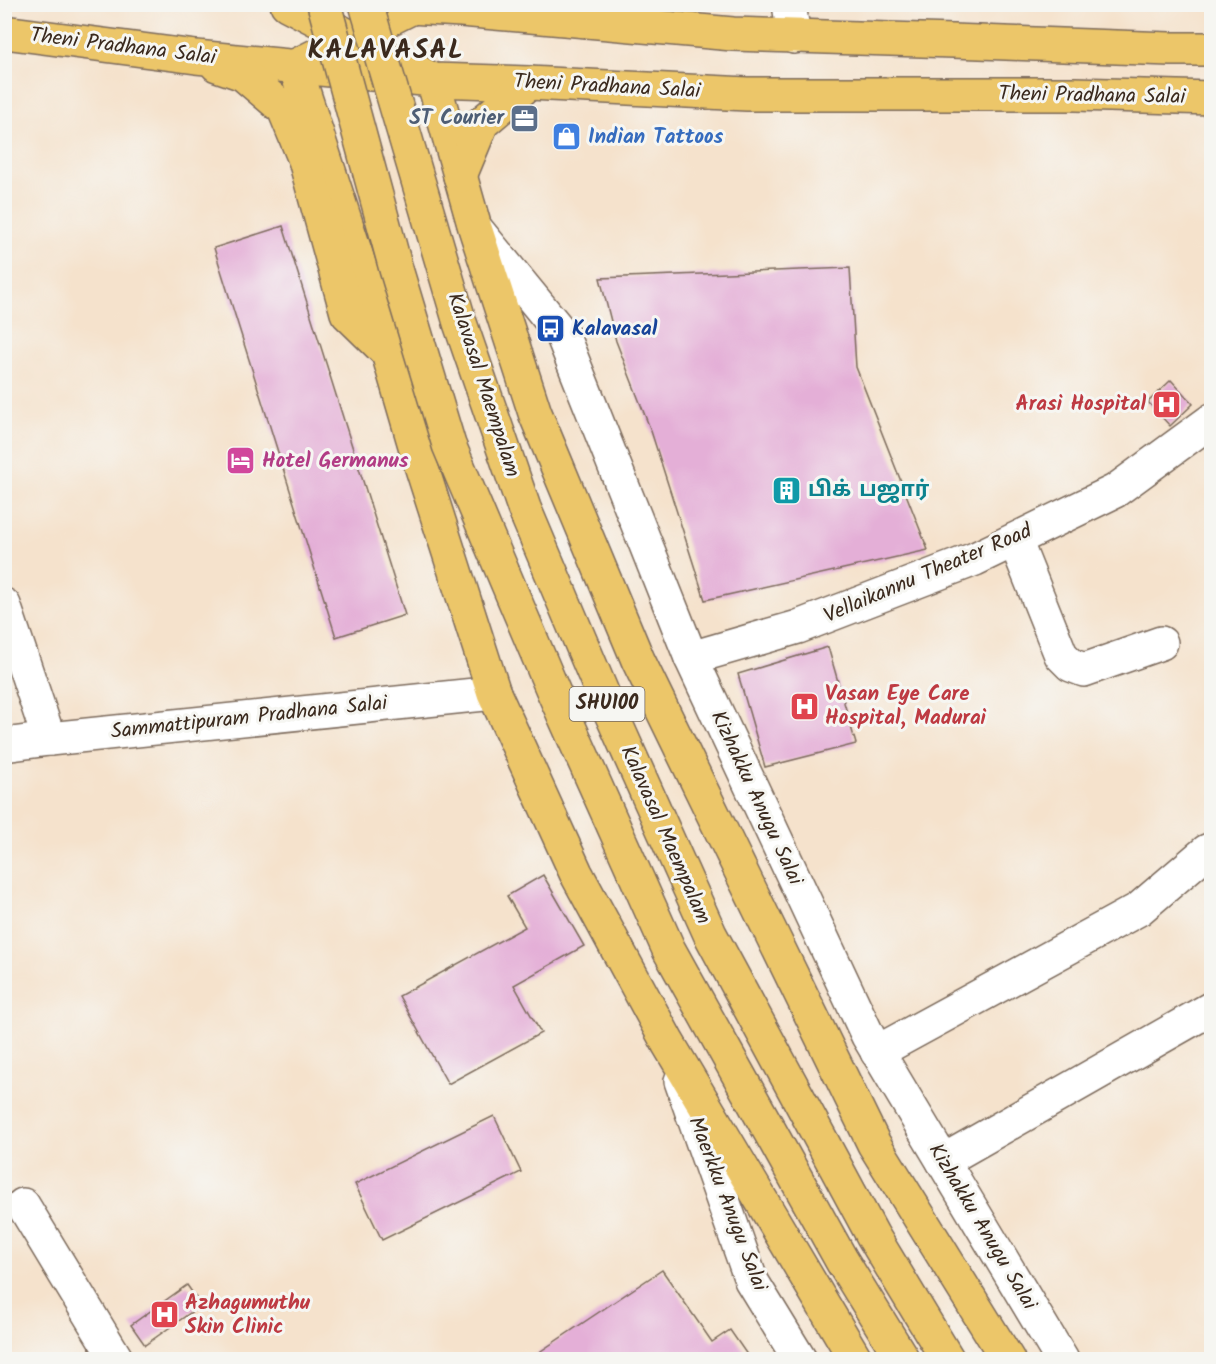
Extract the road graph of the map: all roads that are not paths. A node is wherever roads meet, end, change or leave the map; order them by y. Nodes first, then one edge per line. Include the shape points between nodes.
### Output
1 (287, 4) edge
2 (324, 4) edge
3 (366, 4) edge
4 (789, 4) edge
5 (413, 6) edge
6 (459, 7) edge
7 (4, 32) edge
8 (794, 37) junction
9 (351, 38) junction
10 (1212, 49) edge
11 (196, 57) junction
12 (296, 66) junction
13 (433, 81) junction
14 (529, 83) junction
15 (1212, 98) edge
16 (460, 176) junction
17 (475, 228) junction
18 (388, 353) junction
19 (1212, 420) edge
20 (1015, 540) junction
21 (4, 605) edge
22 (1161, 643) dead end
23 (691, 658) junction
24 (494, 693) junction
25 (49, 739) junction
26 (4, 745) edge
27 (1212, 849) edge
28 (1212, 1008) edge
29 (668, 1042) junction
30 (877, 1052) junction
31 (943, 1161) junction
32 (23, 1205) dead end
33 (117, 1359) edge
34 (800, 1359) edge
35 (856, 1359) edge
36 (903, 1359) edge
37 (948, 1359) edge
38 (1008, 1359) edge
39 (1062, 1359) edge

1 - 9 main road
2 - 36 main road, Kalavasal Maempalam / SHU100, bridge via 449,445 550,683 669,950 842,1261
3 - 5 main road
3 - 37 main road, Kalavasal Maempalam / SHU100, bridge via 460,323 524,508 601,691 710,934 873,1236
4 - 8 street
5 - 6 main road
5 - 9 main road
6 - 8 main road
7 - 11 main road, Theni Pradhana Salai
8 - 10 main road
9 - 12 main road
9 - 13 main road
11 - 12 main road, Theni Pradhana Salai
11 - 18 main road via 243,74 284,109 305,160 347,313
12 - 13 main road, Theni Pradhana Salai
12 - 18 main road
13 - 14 main road, Theni Pradhana Salai
13 - 16 main road
14 - 15 main road, Theni Pradhana Salai via 747,94
14 - 16 main road via 482,123
16 - 17 main road
17 - 23 street, Kizhakku Anugu Salai via 562,334
17 - 38 main road via 535,412 638,660 874,1144
18 - 24 main road
19 - 20 street, Vellaikannu Theater Road via 1115,491
20 - 22 street via 1061,655 1071,665 1084,670
20 - 23 street, Vellaikannu Theater Road via 798,627
21 - 25 street
23 - 30 street, Kizhakku Anugu Salai
24 - 25 street, Sammattipuram Pradhana Salai
24 - 29 main road via 576,873
25 - 26 street, Sammattipuram Pradhana Salai
27 - 30 street via 1138,909
28 - 31 street
29 - 34 street, Maerkku Anugu Salai via 751,1280
29 - 35 main road
30 - 31 street, Kizhakku Anugu Salai
31 - 39 street, Kizhakku Anugu Salai
32 - 33 street

